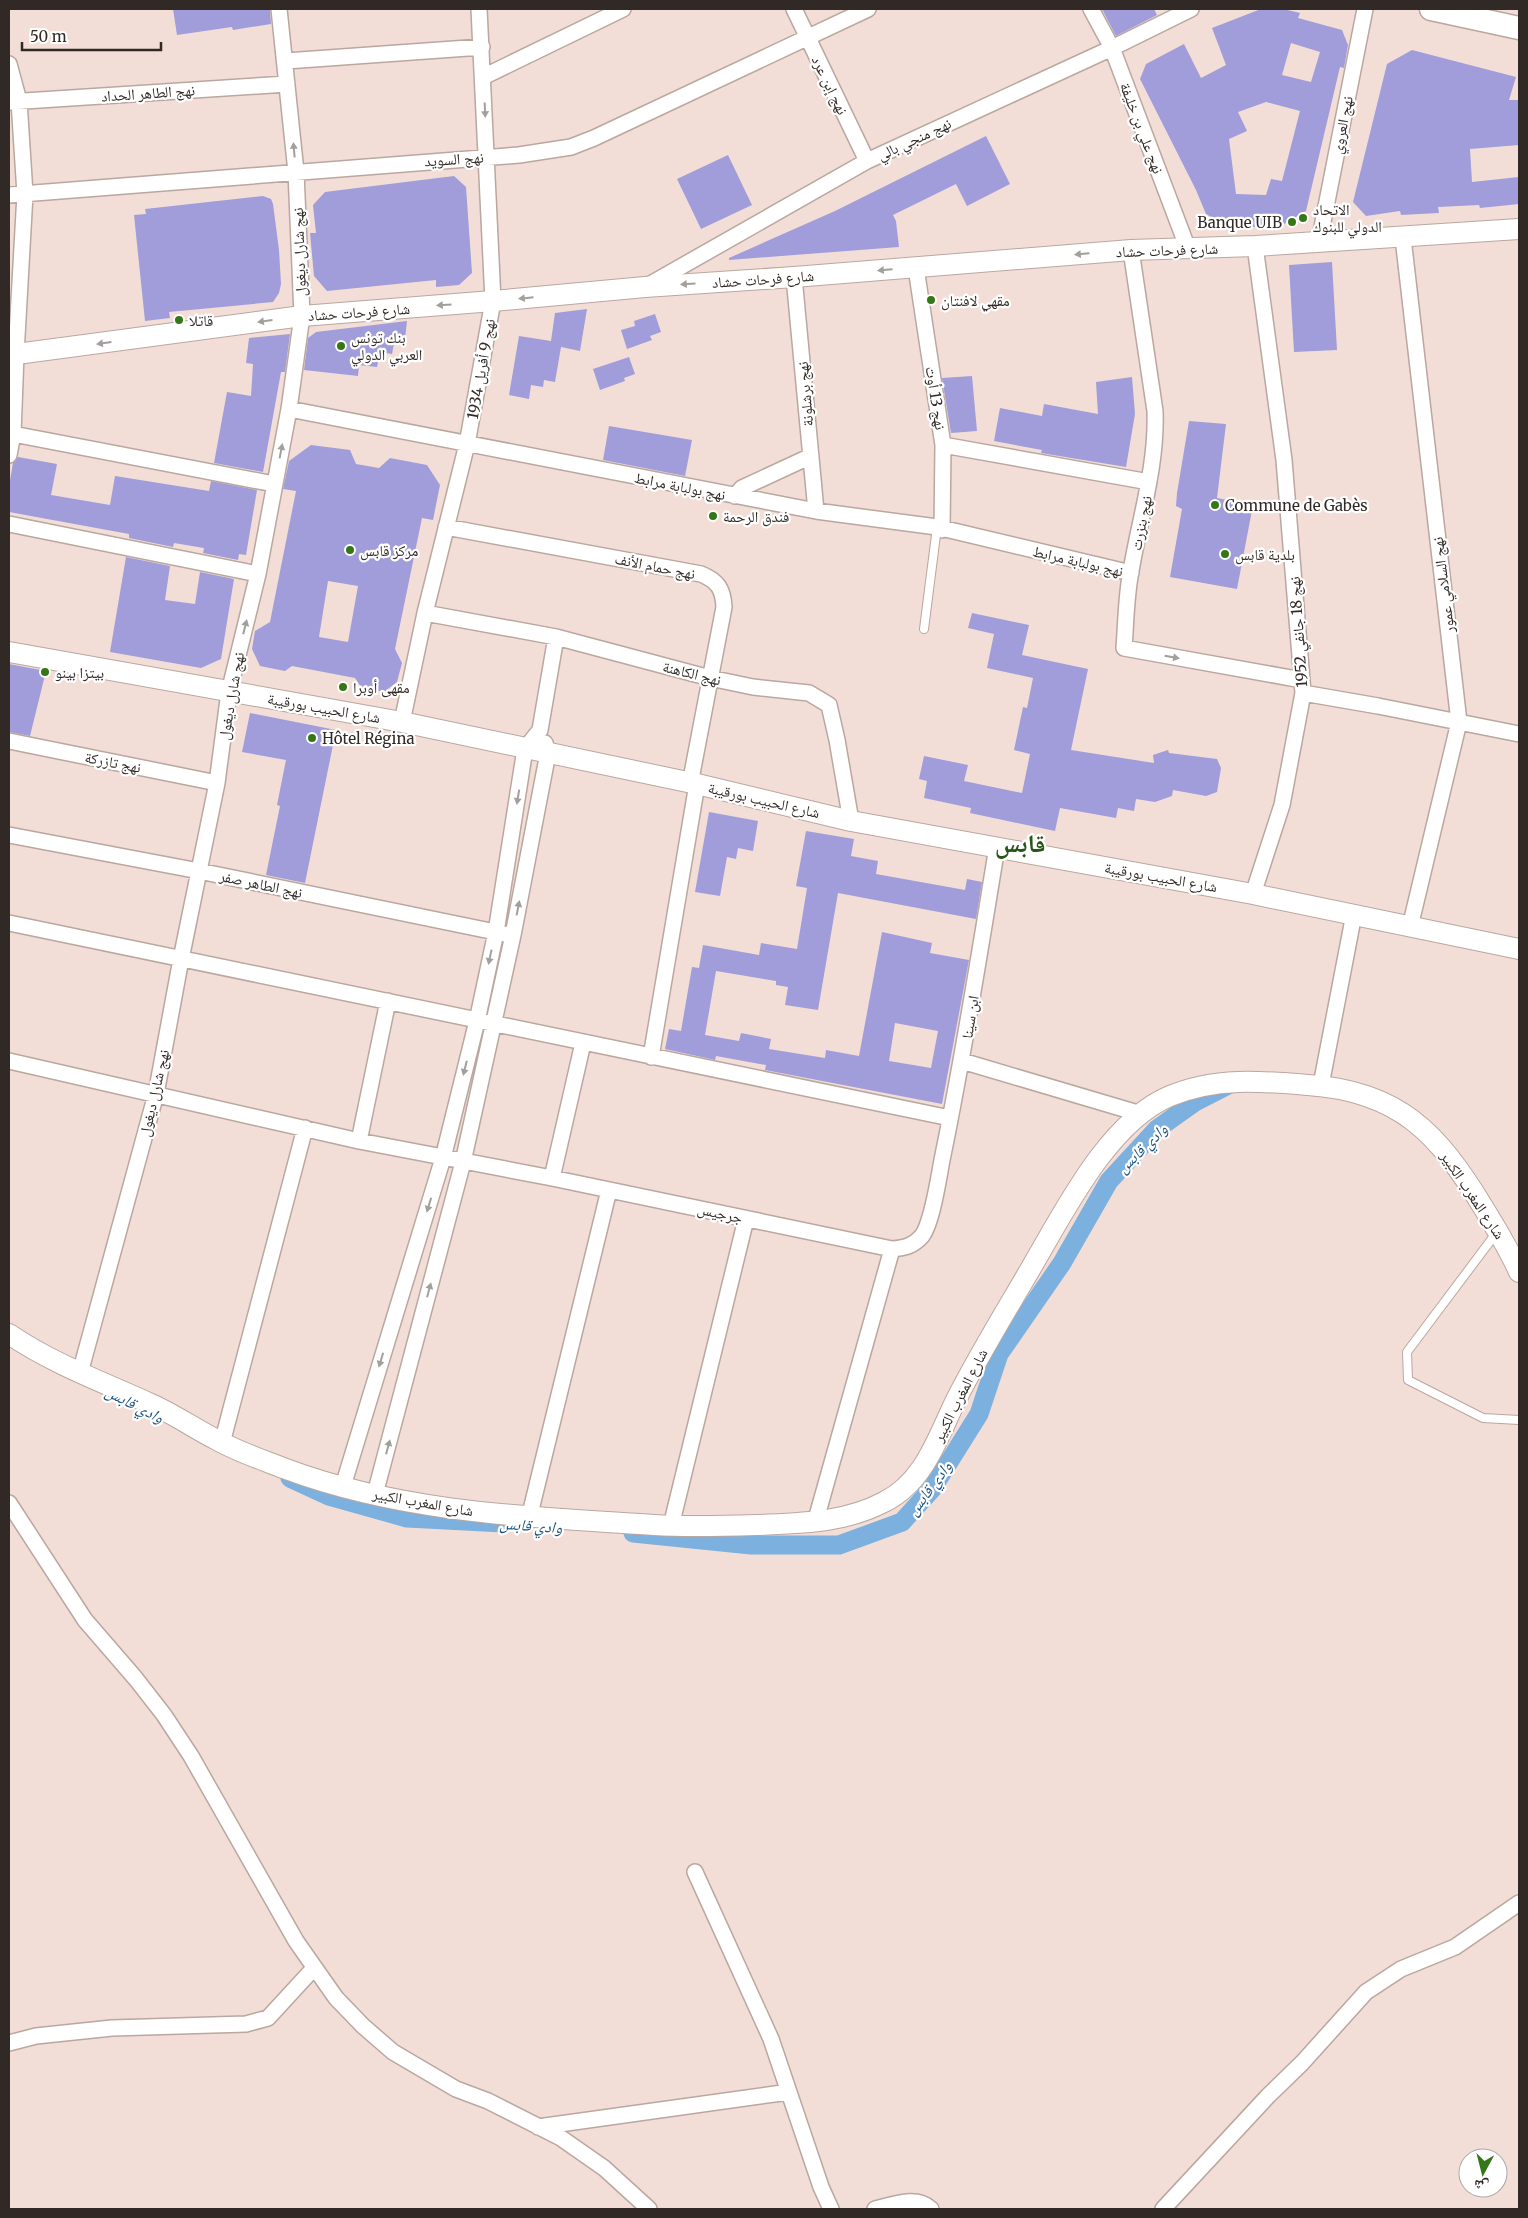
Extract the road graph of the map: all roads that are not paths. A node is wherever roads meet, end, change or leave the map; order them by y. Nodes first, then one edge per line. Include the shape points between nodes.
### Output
1 (279, 9) edge
2 (479, 9) edge
3 (623, 9) edge
4 (794, 9) edge
5 (868, 9) edge
6 (1091, 9) edge
7 (1191, 9) edge
8 (1365, 9) edge
9 (1432, 9) edge
10 (1519, 28) edge
11 (807, 37) junction
12 (482, 47) junction
13 (1112, 48) junction
14 (286, 61) junction
15 (9, 64) edge
16 (483, 77) junction
17 (287, 84) junction
18 (14, 102) edge
19 (487, 156) junction
20 (867, 161) junction
21 (296, 172) junction
22 (25, 194) junction
23 (9, 195) edge
24 (1519, 229) edge
25 (1403, 238) junction
26 (1319, 242) junction
27 (1255, 246) junction
28 (1188, 249) junction
29 (1131, 250) junction
30 (916, 268) junction
31 (794, 277) junction
32 (645, 286) junction
33 (493, 302) junction
34 (302, 316) junction
35 (12, 355) edge
36 (289, 409) junction
37 (13, 434) junction
38 (467, 444) junction
39 (943, 445) junction
40 (9, 454) edge
41 (811, 456) junction
42 (1149, 482) junction
43 (274, 484) junction
44 (735, 496) junction
45 (816, 511) junction
46 (9, 524) edge
47 (446, 527) junction
48 (939, 528) junction
49 (1130, 572) junction
50 (258, 574) junction
51 (425, 613) junction
52 (924, 629) dead end
53 (556, 637) junction
54 (9, 652) edge
55 (710, 678) junction
56 (1302, 686) junction
57 (230, 692) junction
58 (402, 722) junction
59 (1459, 722) junction
60 (540, 730) junction
61 (1519, 734) edge
62 (9, 741) edge
63 (525, 749) junction
64 (548, 753) junction
65 (217, 783) junction
66 (693, 784) junction
67 (851, 820) junction
68 (9, 835) edge
69 (997, 847) junction
70 (199, 871) junction
71 (1253, 894) junction
72 (1354, 914) junction
73 (9, 924) edge
74 (1410, 927) junction
75 (496, 932) junction
76 (513, 935) junction
77 (1519, 949) edge
78 (181, 959) junction
79 (388, 1001) junction
80 (477, 1020) junction
81 (493, 1024) junction
82 (583, 1043) junction
83 (651, 1057) junction
84 (9, 1061) edge
85 (962, 1061) junction
86 (1320, 1086) junction
87 (156, 1094) junction
88 (1141, 1114) junction
89 (950, 1118) junction
90 (305, 1128) junction
91 (360, 1141) junction
92 (443, 1158) junction
93 (463, 1162) junction
94 (552, 1178) junction
95 (937, 1185) joint
96 (609, 1190) junction
97 (746, 1219) junction
98 (1498, 1231) junction
99 (892, 1249) junction
100 (1519, 1272) edge
101 (9, 1334) edge
102 (80, 1373) junction
103 (1519, 1420) edge
104 (222, 1443) junction
105 (343, 1486) junction
106 (375, 1494) junction
107 (9, 1503) edge
108 (529, 1518) junction
109 (815, 1523) junction
110 (671, 1526) junction
111 (695, 1872) dead end
112 (1519, 1903) edge
113 (314, 1968) junction
114 (9, 2043) edge
115 (789, 2092) junction
116 (538, 2127) junction
117 (649, 2209) edge
118 (831, 2209) edge
119 (875, 2209) edge
120 (931, 2209) edge
121 (1163, 2209) edge

1 - 14 street, نهج شارل ديغول
2 - 12 street, نهج 9 أفريل 1934
3 - 16 street
4 - 11 street, نهج إبن عرد
5 - 11 street, نهج السويد
6 - 13 street, نهج علي بن خليفة
7 - 13 street, نهج منجي بالي
8 - 26 street, نهج العروي
9 - 10 main road
11 - 19 street, نهج السويد via 571,147
11 - 20 street, نهج إبن عرد
12 - 14 street
12 - 16 street, نهج 9 أفريل 1934
13 - 20 street, نهج منجي بالي
13 - 28 street, نهج علي بن خليفة
14 - 17 street, نهج شارل ديغول
15 - 18 street
16 -> 19 street, نهج 9 أفريل 1934
17 - 18 street, نهج الطاهر الحداد
21 -> 17 street, نهج شارل ديغول
18 - 22 street
19 - 21 street, نهج السويد
19 - 33 street, نهج 9 أفريل 1934
20 - 32 street, نهج منجي بالي
21 - 22 street, نهج السويد
21 - 34 street, نهج شارل ديغول
22 - 23 street, نهج السويد
22 - 35 street
24 - 25 street, شارع فرحات حشاد
25 - 26 street, شارع فرحات حشاد
25 - 59 street, نهج السلامي عمور
26 - 27 street, شارع فرحات حشاد
27 - 28 street, شارع فرحات حشاد
27 - 56 street, نهج 18 جانفي 1952 via 1284,460
28 - 29 street, شارع فرحات حشاد
29 -> 30 street, شارع فرحات حشاد
29 - 42 street, نهج بنزرت via 1155,411 1156,435
30 -> 31 street, شارع فرحات حشاد
30 - 39 street, نهج 13 أوت
31 -> 32 street, شارع فرحات حشاد
31 - 41 street, نهج برشلونة
32 -> 33 street, شارع فرحات حشاد
33 -> 34 street, شارع فرحات حشاد
33 - 38 street, نهج 9 أفريل 1934
34 -> 35 street, شارع فرحات حشاد
34 - 36 street, نهج شارل ديغول
35 - 37 street
36 - 38 street, نهج بولبابة مرابط
43 -> 36 street, نهج شارل ديغول
37 - 40 street
37 - 43 street
38 - 44 street, نهج بولبابة مرابط
38 - 47 street, نهج 9 أفريل 1934
39 - 42 street
39 - 48 street, نهج 13 أوت
41 - 44 street via 742,488
41 - 45 street, نهج برشلونة
42 - 49 street, نهج بنزرت
43 - 50 street, نهج شارل ديغول
44 - 45 street, نهج بولبابة مرابط
45 - 48 street, نهج بولبابة مرابط
46 - 50 street
47 - 51 street, نهج 9 أفريل 1934
47 - 55 street, نهج حمام الأنف via 712,578 720,586 724,607
48 - 49 street, نهج بولبابة مرابط
48 - 52 lane
49 -> 56 street, نهج بنزرت via 1124,648
57 -> 50 street, نهج شارل ديغول
51 - 53 street, نهج الكاهنة
51 - 58 street, نهج 9 أفريل 1934
53 - 55 street, نهج الكاهنة
53 - 60 street
54 - 57 street, شارع الحبيب بورقيبة
55 - 66 street, نهج حمام الأنف
55 - 67 street, نهج الكاهنة via 753,687 810,693 828,705
56 - 59 street, نهج بنزرت
56 - 71 street, نهج 18 جانفي 1952 via 1282,805
57 - 58 street, شارع الحبيب بورقيبة
57 - 65 street, نهج شارل ديغول
58 - 63 street, شارع الحبيب بورقيبة
59 - 61 street, نهج بنزرت
59 - 74 street, نهج السلامي عمور
60 - 63 street
60 - 64 street
62 - 65 street, نهج تازركة
63 - 64 street, شارع الحبيب بورقيبة
63 -> 75 street
64 - 66 street, شارع الحبيب بورقيبة
76 -> 64 street
65 - 70 street, نهج شارل ديغول
66 - 67 street, شارع الحبيب بورقيبة
66 - 83 street, نهج حمام الأنف
67 - 69 street, شارع الحبيب بورقيبة
68 - 70 street, نهج الطاهر صفر
69 - 71 street, شارع الحبيب بورقيبة
69 - 85 street, ابن سينا
70 - 75 street, نهج الطاهر صفر
70 - 78 street, نهج شارل ديغول
71 - 72 street, شارع الحبيب بورقيبة
72 - 74 street, شارع الحبيب بورقيبة
72 - 86 street
73 - 78 street
74 - 77 street, شارع الحبيب بورقيبة
75 - 76 street, نهج الطاهر صفر
75 -> 80 street
76 - 81 street
78 - 79 street
78 - 87 street, نهج شارل ديغول
79 - 80 street
79 - 91 street
80 - 81 street
80 -> 92 street
81 - 82 street
81 - 93 street
82 - 83 street
82 - 94 street
83 - 89 street
84 - 87 street, جرجيس
85 - 88 street
85 - 89 street, ابن سينا
86 - 88 street, شارع المغرب الكبير via 1242,1080 1214,1083 1172,1095
86 - 98 street, شارع المغرب الكبير via 1386,1104 1424,1128 1467,1180
87 - 90 street, جرجيس
87 - 102 street, نهج شارل ديغول
88 - 109 street, شارع المغرب الكبير via 1120,1134 1074,1194 991,1334 928,1459 911,1484 890,1500 858,1514
89 - 95 street, ابن سينا
90 - 91 street, جرجيس
90 - 104 street
91 - 92 street, جرجيس
92 - 93 street, جرجيس
92 -> 105 street
93 - 94 street, جرجيس
106 -> 93 street
94 - 96 street, جرجيس
95 - 99 street, جرجيس via 922,1235 909,1247
96 - 97 street, جرجيس
96 - 108 street
97 - 99 street, جرجيس
97 - 110 street
98 - 100 street, شارع المغرب الكبير
98 - 103 lane via 1407,1352 1406,1365 1408,1380 1483,1418
99 - 109 street
101 - 102 street, شارع المغرب الكبير
102 - 104 street, شارع المغرب الكبير via 157,1407
104 - 105 street, شارع المغرب الكبير via 283,1468
105 - 106 street, شارع المغرب الكبير
106 - 108 street, شارع المغرب الكبير via 429,1506
107 - 113 street via 85,1620 136,1679 192,1756
108 - 110 street, شارع المغرب الكبير
109 - 110 street, شارع المغرب الكبير
111 - 115 street via 771,2039
112 - 121 street via 1454,1947 1401,1969 1366,1992
113 - 114 street via 268,2018 246,2024 112,2028 36,2036
113 - 116 street via 336,1998 393,2052 456,2089
115 - 116 street
115 - 118 street
116 - 117 street via 561,2138 604,2168
119 - 120 street via 906,2202 918,2202

